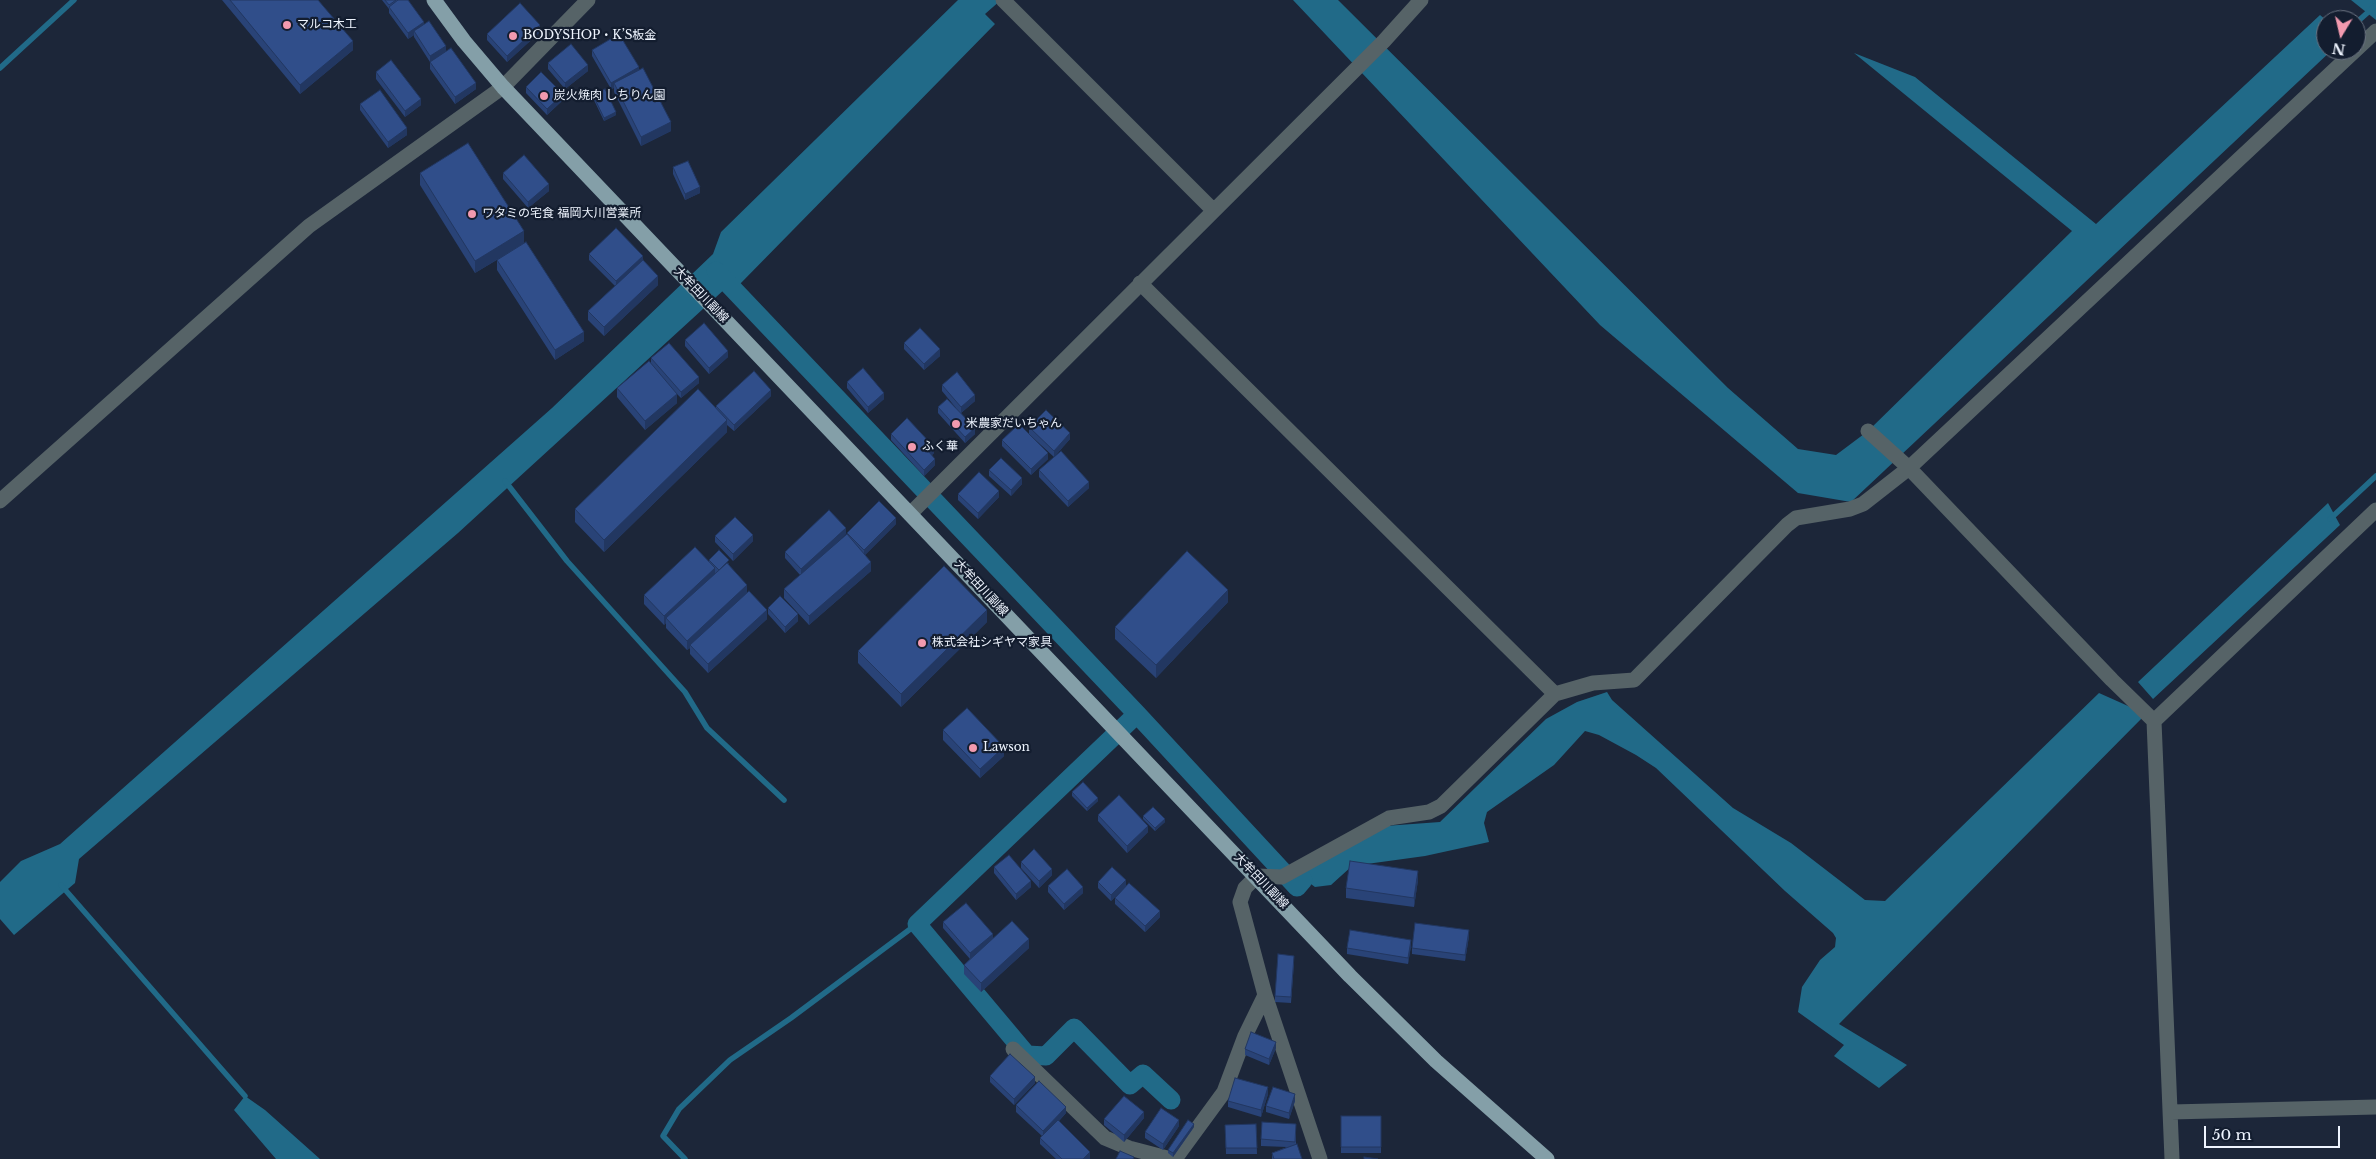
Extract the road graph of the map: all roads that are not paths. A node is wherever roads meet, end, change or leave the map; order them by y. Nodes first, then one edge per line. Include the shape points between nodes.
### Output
1 (434, 0) edge
2 (588, 0) edge
3 (1421, 0) edge
4 (1005, 2) edge
5 (2376, 31) edge
6 (503, 86) junction
7 (1213, 210) junction
8 (1140, 283) junction
9 (1868, 431) dead end
10 (1909, 468) junction
11 (0, 501) edge
12 (2376, 510) edge
13 (910, 514) junction
14 (1555, 694) junction
15 (2150, 717) junction
16 (1256, 876) junction
17 (1266, 996) junction
18 (1013, 1049) dead end
19 (2376, 1107) edge
20 (2171, 1112) junction
21 (1171, 1159) edge
22 (1175, 1159) edge
23 (1320, 1159) edge
24 (1547, 1159) edge
25 (2172, 1159) edge

1 - 6 main road, 大牟田川副線
2 - 6 street
3 - 7 street via 1384,41
4 - 7 street
5 - 10 street
6 - 11 street via 309,226
6 - 13 main road, 大牟田川副線
7 - 8 street
8 - 13 street
8 - 14 street
9 - 10 street
10 - 14 street via 1862,504 1796,518 1634,680 1598,682
10 - 15 street
12 - 15 street
13 - 16 main road, 大牟田川副線
14 - 16 street via 1441,806 1429,812 1390,818 1282,877
15 - 20 street
16 - 17 street via 1245,888 1240,902
16 - 24 main road, 大牟田川副線 via 1436,1061
17 - 22 street via 1245,1036 1224,1092
17 - 23 street
18 - 21 street via 1106,1138
19 - 20 street
20 - 25 street

